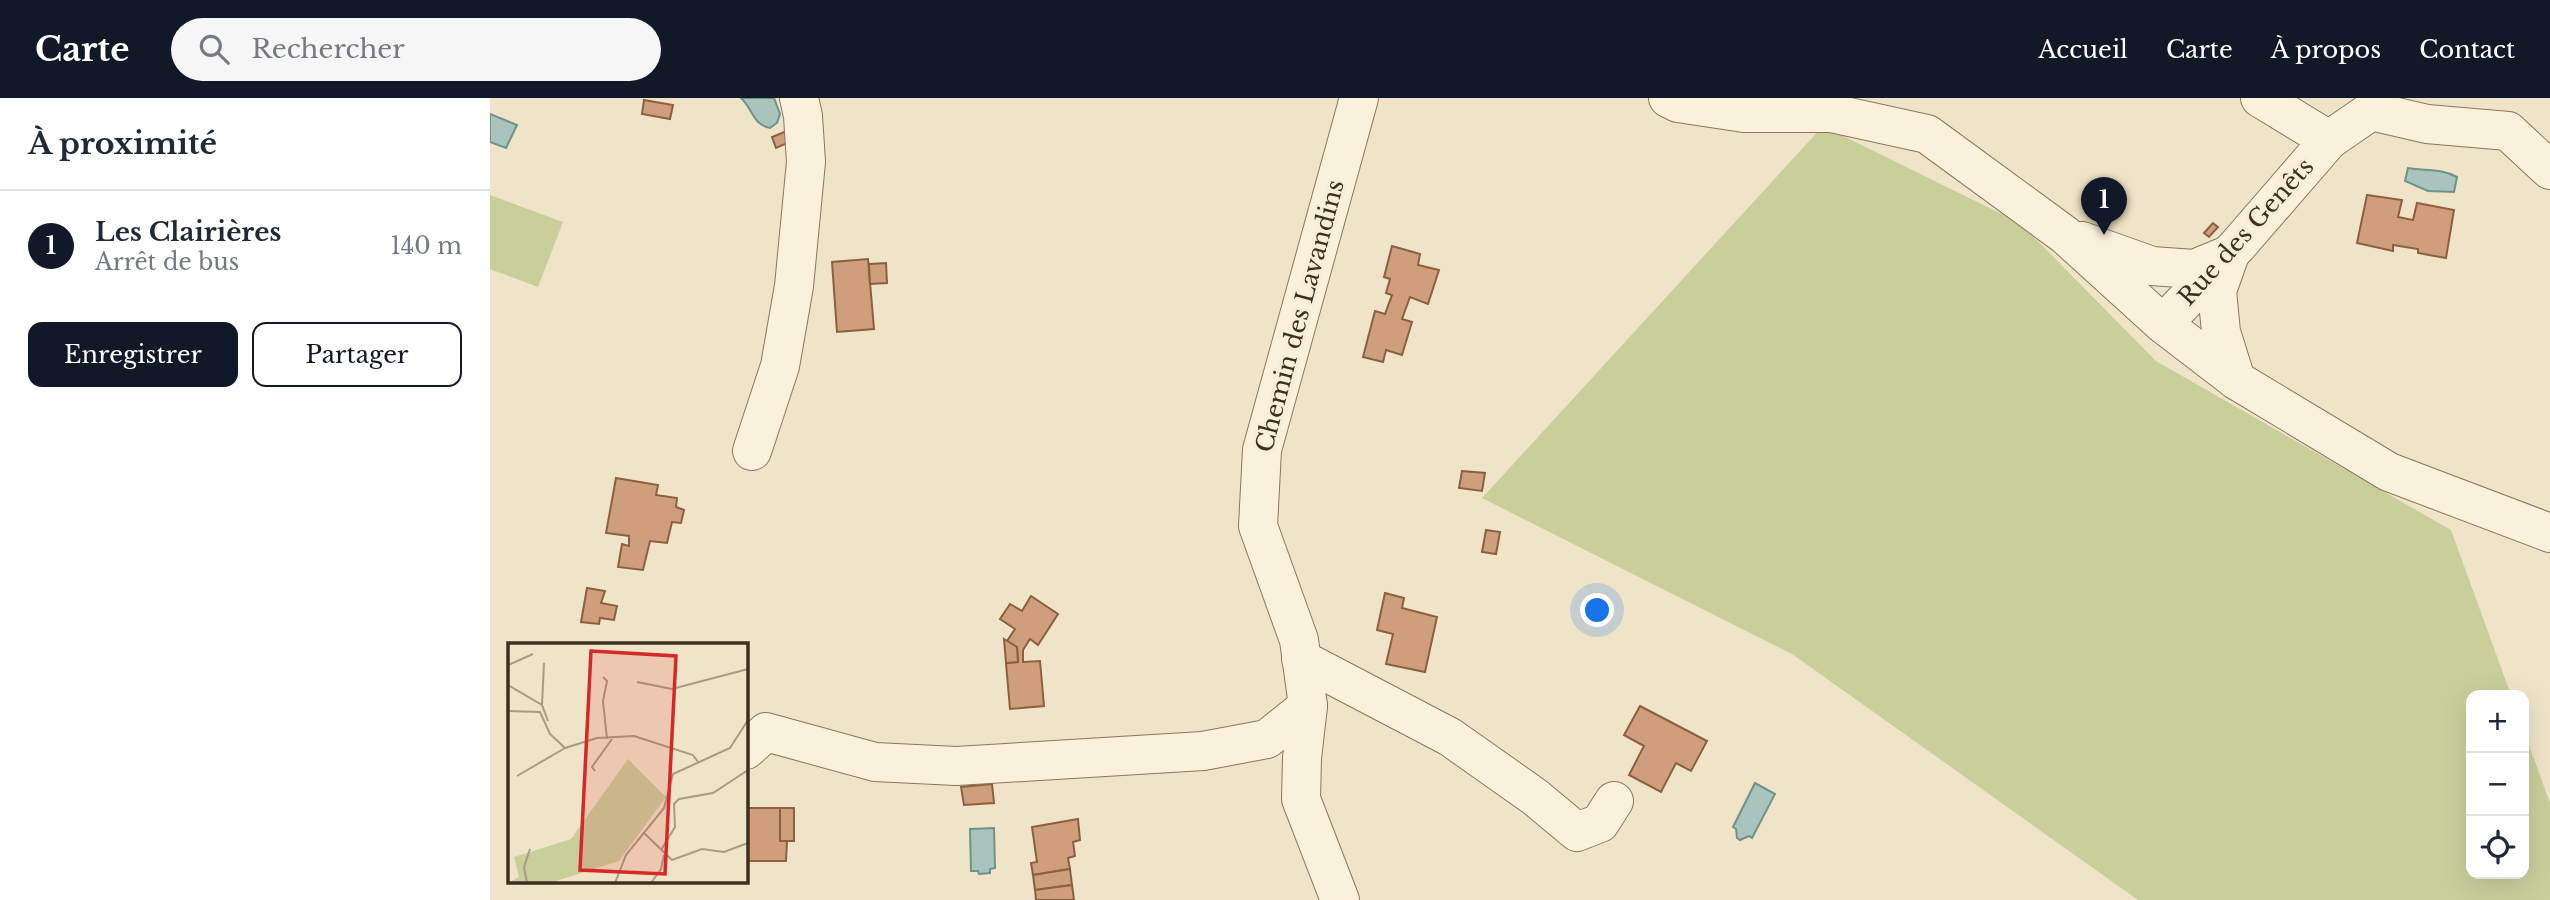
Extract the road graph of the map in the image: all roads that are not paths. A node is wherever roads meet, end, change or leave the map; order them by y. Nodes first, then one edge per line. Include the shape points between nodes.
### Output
1 (799, 98) edge
2 (1359, 98) edge
3 (1668, 98) edge
4 (2260, 98) edge
5 (2374, 104) edge
6 (2329, 140) junction
7 (2550, 170) edge
8 (2065, 235) junction
9 (2230, 254) junction
10 (2163, 324) junction
11 (2236, 380) junction
12 (752, 451) dead end
13 (2550, 533) edge
14 (1301, 659) junction
15 (1308, 706) junction
16 (747, 749) edge
17 (1614, 801) dead end
18 (1340, 900) edge

1 - 12 street via 806,162 794,286 780,366
2 - 14 street, Chemin des Lavandins via 1262,450 1258,526
3 - 8 street via 1744,113 1831,114 1927,135
4 - 6 street, Rue des Genêts
5 - 6 street, Rue des Genêts
5 - 7 street via 2427,124 2508,131
6 - 9 street, Rue des Genêts
8 - 9 street via 2152,266 2194,269
8 - 10 street
9 - 10 street, Rue des Genêts
9 - 11 street via 2217,291 2221,332
10 - 11 street
11 - 13 street via 2389,472
14 - 15 street, Chemin des Lavandins
14 - 17 street via 1450,737 1577,832 1600,823
15 - 16 street via 1267,739 1203,751 956,766 875,762 766,732
15 - 18 street, Chemin des Lavandins via 1301,799

